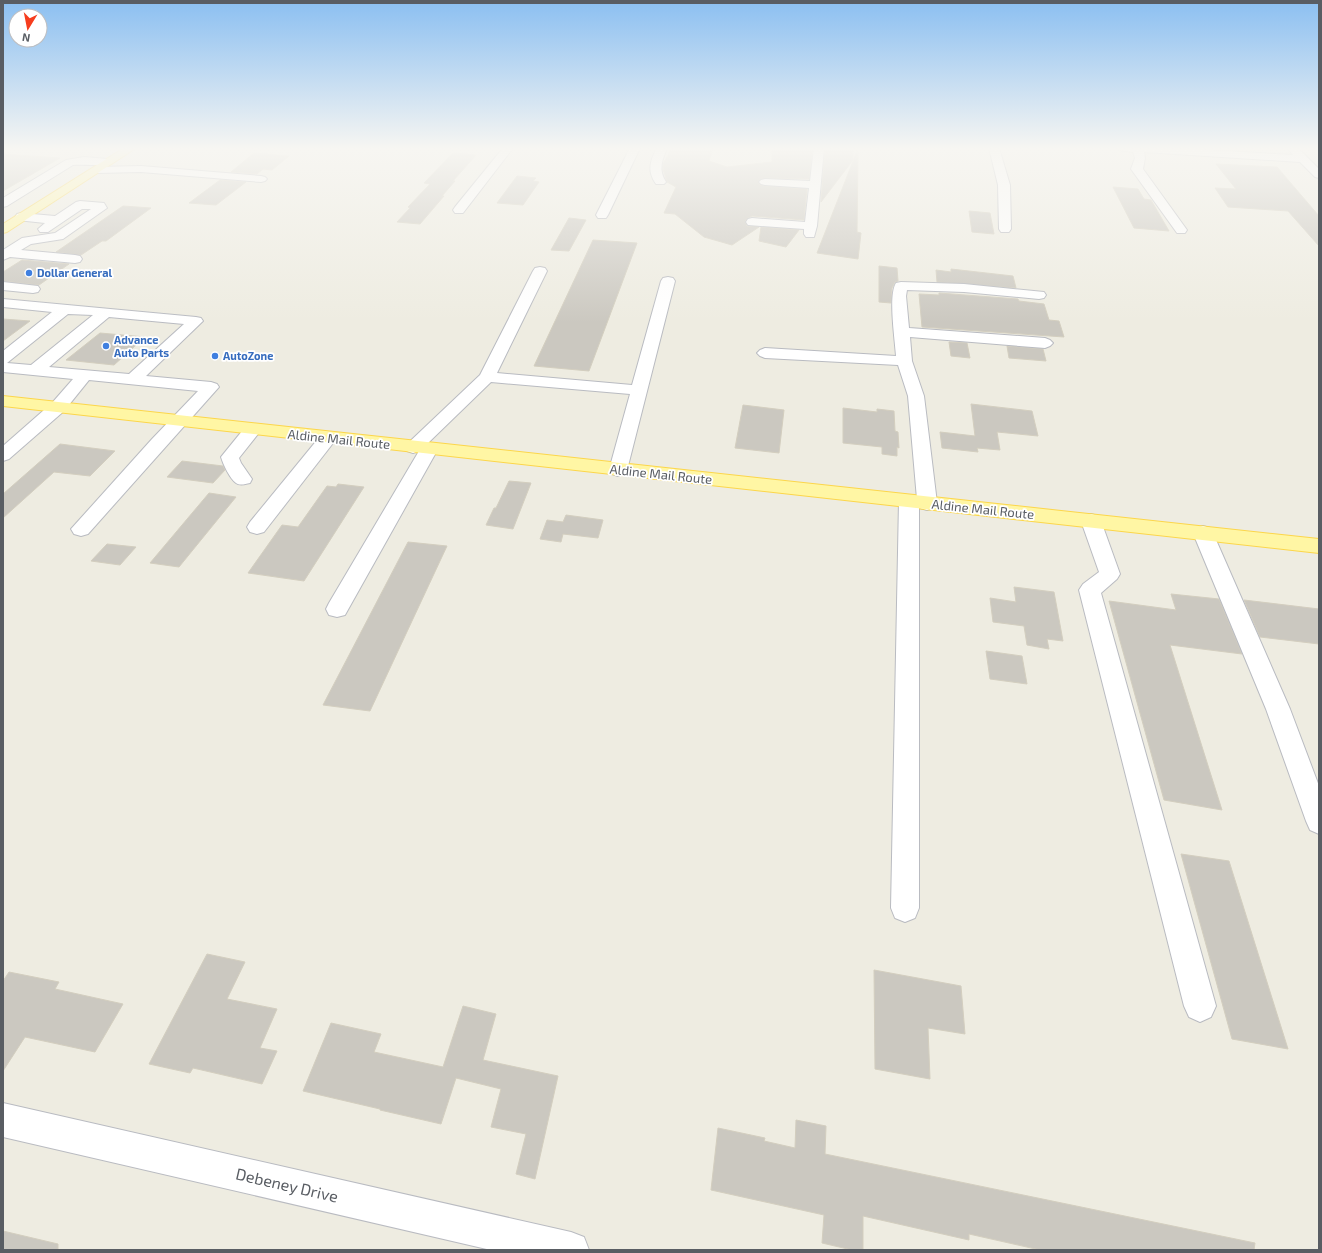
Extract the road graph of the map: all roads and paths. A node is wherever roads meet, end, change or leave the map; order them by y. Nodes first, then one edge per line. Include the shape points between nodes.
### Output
1 (38, 206) edge
2 (78, 206) edge
3 (100, 206) edge
4 (462, 206) edge
5 (606, 206) edge
6 (813, 206) edge
7 (1004, 206) edge
8 (1164, 206) edge
9 (459, 210) dead end
10 (602, 215) dead end
11 (21, 217) junction
12 (57, 220) junction
13 (752, 222) dead end
14 (3, 229) edge
15 (1005, 229) dead end
16 (1181, 230) dead end
17 (3, 238) edge
18 (27, 240) junction
19 (6, 254) edge
20 (75, 259) dead end
21 (540, 271) dead end
22 (668, 281) dead end
23 (3, 286) edge
24 (33, 288) dead end
25 (1039, 295) dead end
26 (3, 303) edge
27 (65, 309) junction
28 (106, 312) junction
29 (901, 332) junction
30 (1044, 343) dead end
31 (765, 353) dead end
32 (3, 359) edge
33 (904, 361) junction
34 (3, 367) edge
35 (35, 370) junction
36 (85, 375) junction
37 (487, 377) junction
38 (132, 380) junction
39 (638, 390) junction
40 (3, 401) edge
41 (58, 407) junction
42 (179, 420) junction
43 (253, 429) junction
44 (328, 438) junction
45 (421, 448) junction
46 (3, 455) edge
47 (618, 470) junction
48 (243, 479) dead end
49 (918, 502) junction
50 (1091, 521) junction
51 (257, 527) dead end
52 (82, 530) dead end
53 (1202, 533) junction
54 (1319, 546) edge
55 (337, 609) dead end
56 (1319, 821) edge
57 (905, 908) dead end
58 (1200, 1006) dead end
59 (3, 1120) edge
60 (571, 1250) edge

1 - 11 main road
2 - 12 street
3 - 18 street via 59,236
4 - 9 street
5 - 10 street
6 - 13 street via 810,230
7 - 15 street
8 - 16 street
11 - 12 street
11 - 14 main road
12 - 18 street
17 - 18 street
18 - 19 street
19 - 20 street
21 - 37 street
22 - 39 street
23 - 24 street
25 - 29 street via 964,288 902,286 899,296
26 - 27 street
27 - 28 street
27 - 32 street
28 - 35 street
28 - 38 street via 196,321
29 - 30 street
29 - 33 street
31 - 33 street
33 - 49 street via 916,396
34 - 35 street
35 - 36 street
36 - 38 street
36 - 41 street
37 - 39 street
37 - 45 street
38 - 42 street via 211,387
39 - 47 street
40 - 41 main road, Aldine Mail Route
41 - 42 main road, Aldine Mail Route
41 - 46 street
42 - 43 main road, Aldine Mail Route
42 - 52 street
43 - 44 main road, Aldine Mail Route
43 - 48 street via 230,457
44 - 45 main road, Aldine Mail Route
44 - 51 street
45 - 47 main road, Aldine Mail Route
45 - 55 street
47 - 49 main road, Aldine Mail Route
49 - 50 main road, Aldine Mail Route
49 - 57 street
50 - 53 main road, Aldine Mail Route
50 - 58 street via 1110,574 1090,590
53 - 54 main road, Aldine Mail Route
53 - 56 street via 1278,709
59 - 60 street, Debeney Drive

